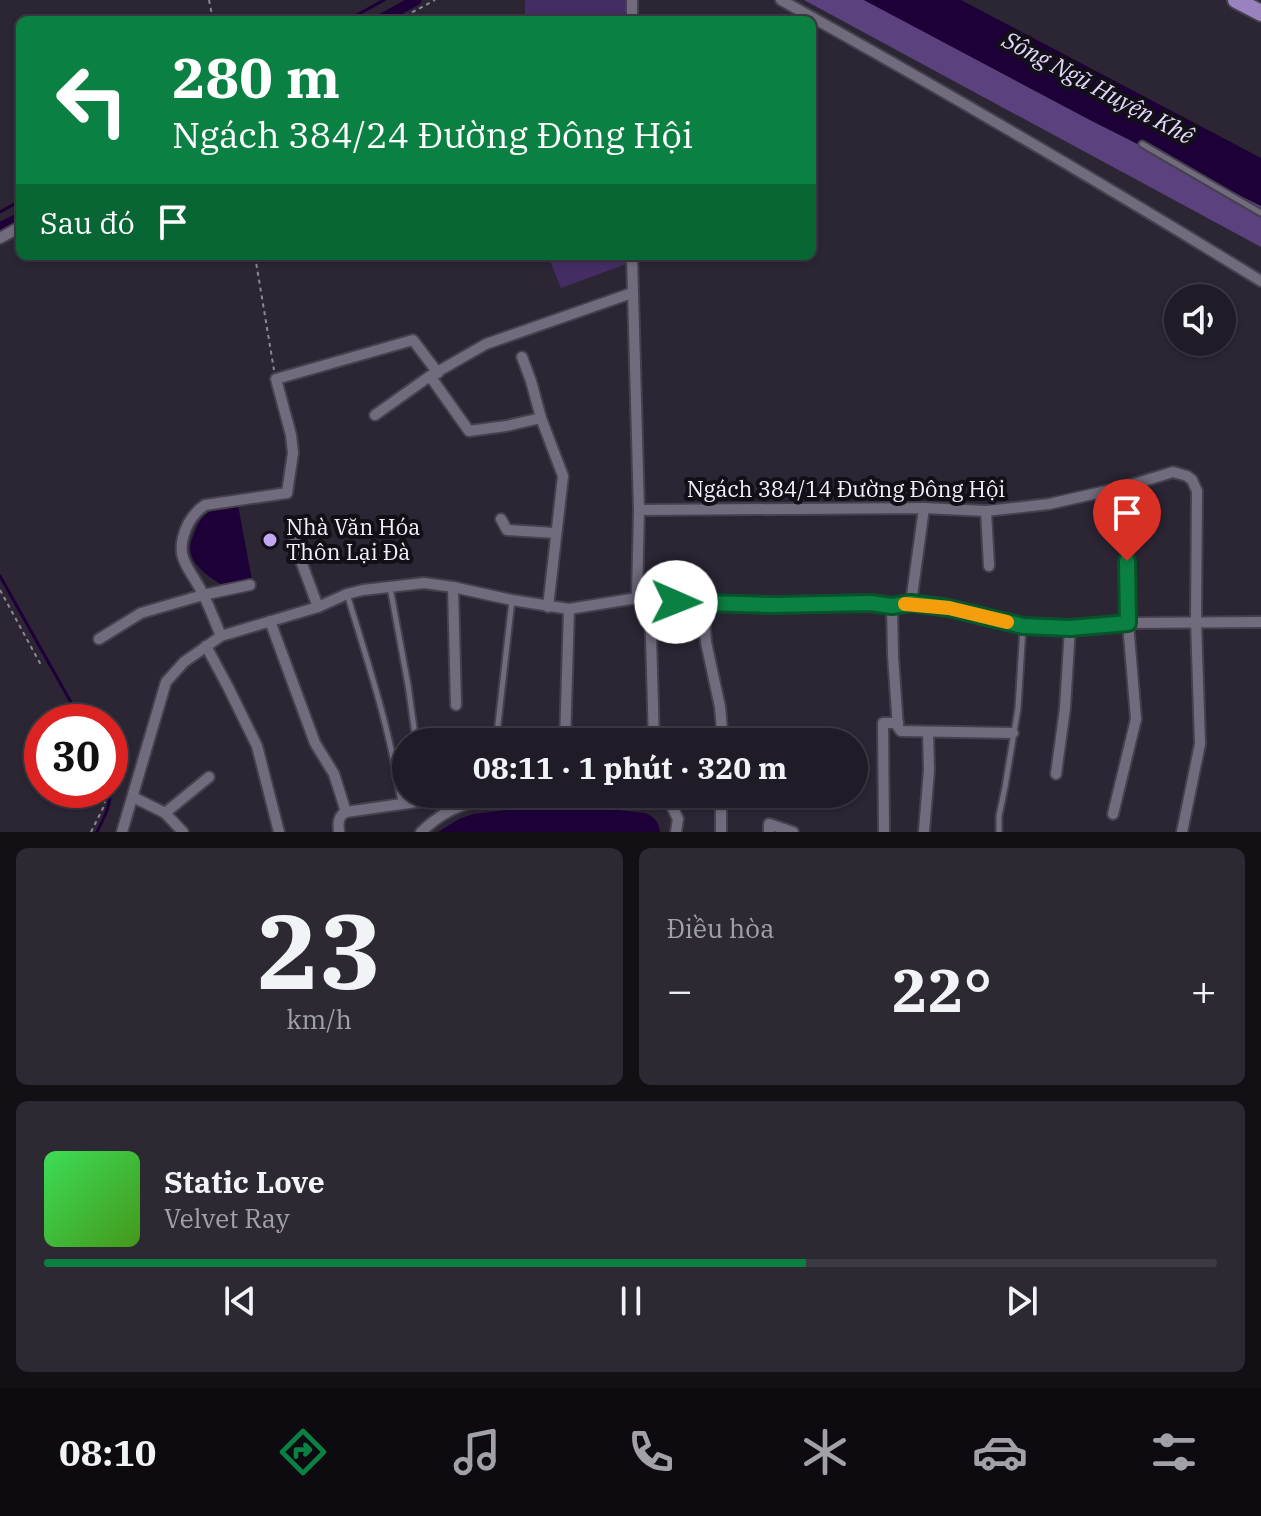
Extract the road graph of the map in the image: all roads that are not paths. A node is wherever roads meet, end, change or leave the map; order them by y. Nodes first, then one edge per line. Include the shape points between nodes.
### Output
1 (781, 0) edge
2 (1236, 0) edge
3 (1261, 13) edge
4 (810, 16) edge
5 (816, 20) edge
6 (1142, 144) dead end
7 (1261, 213) edge
8 (632, 260) edge
9 (1261, 281) edge
10 (632, 293) junction
11 (522, 357) dead end
12 (434, 374) junction
13 (375, 415) dead end
14 (541, 418) junction
15 (924, 508) junction
16 (639, 510) junction
17 (986, 511) junction
18 (501, 519) dead end
19 (292, 524) dead end
20 (1127, 530) dead end
21 (555, 533) junction
22 (989, 566) dead end
23 (250, 585) dead end
24 (390, 586) junction
25 (453, 587) junction
26 (347, 594) junction
27 (203, 595) junction
28 (637, 598) junction
29 (512, 600) junction
30 (650, 602) junction
31 (703, 602) junction
32 (911, 603) junction
33 (892, 606) junction
34 (318, 607) junction
35 (548, 607) junction
36 (569, 609) junction
37 (270, 621) junction
38 (1196, 621) junction
39 (1261, 622) edge
40 (1128, 623) junction
41 (1023, 626) junction
42 (1070, 628) junction
43 (221, 636) junction
44 (99, 639) dead end
45 (206, 646) junction
46 (456, 705) dead end
47 (898, 723) junction
48 (414, 728) edge
49 (498, 728) edge
50 (565, 728) edge
51 (654, 728) edge
52 (722, 728) edge
53 (928, 732) junction
54 (1013, 733) junction
55 (392, 754) edge
56 (1056, 774) dead end
57 (209, 777) dead end
58 (133, 797) junction
59 (392, 805) edge
60 (454, 808) edge
61 (673, 808) edge
62 (721, 808) edge
63 (346, 812) junction
64 (165, 813) junction
65 (1113, 814) dead end
66 (924, 831) edge
67 (122, 832) edge
68 (183, 832) edge
69 (279, 832) edge
70 (339, 832) edge
71 (421, 832) edge
72 (676, 832) edge
73 (721, 832) edge
74 (769, 832) edge
75 (793, 832) edge
76 (884, 832) edge
77 (999, 832) edge
78 (1182, 832) edge

1 - 4 street
2 - 3 main road
5 - 9 street
6 - 7 lane
8 - 10 street
10 - 12 street via 486,344
10 - 16 street
11 - 14 street
12 - 13 street
12 - 14 street via 469,431
12 - 27 street via 413,340 276,379 293,453 287,493 197,509 181,547 182,560
14 - 21 street via 563,476
15 - 16 street, Ngách 384/14 Đường Đông Hội
15 - 17 street, Ngách 384/14 Đường Đông Hội
15 - 32 street
16 - 28 street
17 - 22 street
17 - 38 street, Ngách 384/14 Đường Đông Hội via 1049,504 1173,472 1187,476 1197,491
18 - 21 street via 507,530
19 - 34 street
20 - 40 street
21 - 35 street
23 - 27 street
24 - 25 street
24 - 26 street
24 - 48 lane
25 - 29 street
25 - 46 street
26 - 34 street
26 - 55 lane
27 - 43 street
27 - 44 street via 141,613
28 - 30 street
28 - 36 street
29 - 35 street
29 - 49 lane
30 - 31 street
30 - 51 street
31 - 33 street
31 - 52 street
32 - 33 street
32 - 41 street
33 - 47 street
34 - 37 street
35 - 36 street
36 - 50 street
37 - 43 street
37 - 63 street
38 - 39 street
38 - 40 street
38 - 78 street, Ngách 384/14 Đường Đông Hội via 1200,744
40 - 42 street
40 - 65 street via 1136,719
41 - 42 street
41 - 54 lane
42 - 56 street
43 - 45 street
45 - 58 street via 166,682
45 - 69 street via 257,746
47 - 53 street via 901,731
47 - 76 street via 883,723
53 - 54 street
53 - 66 street
54 - 77 lane
57 - 64 street
58 - 64 street
58 - 67 street
59 - 63 street
60 - 71 street
61 - 72 street
62 - 73 street
63 - 70 street via 338,821
64 - 68 street
74 - 75 street via 769,824

